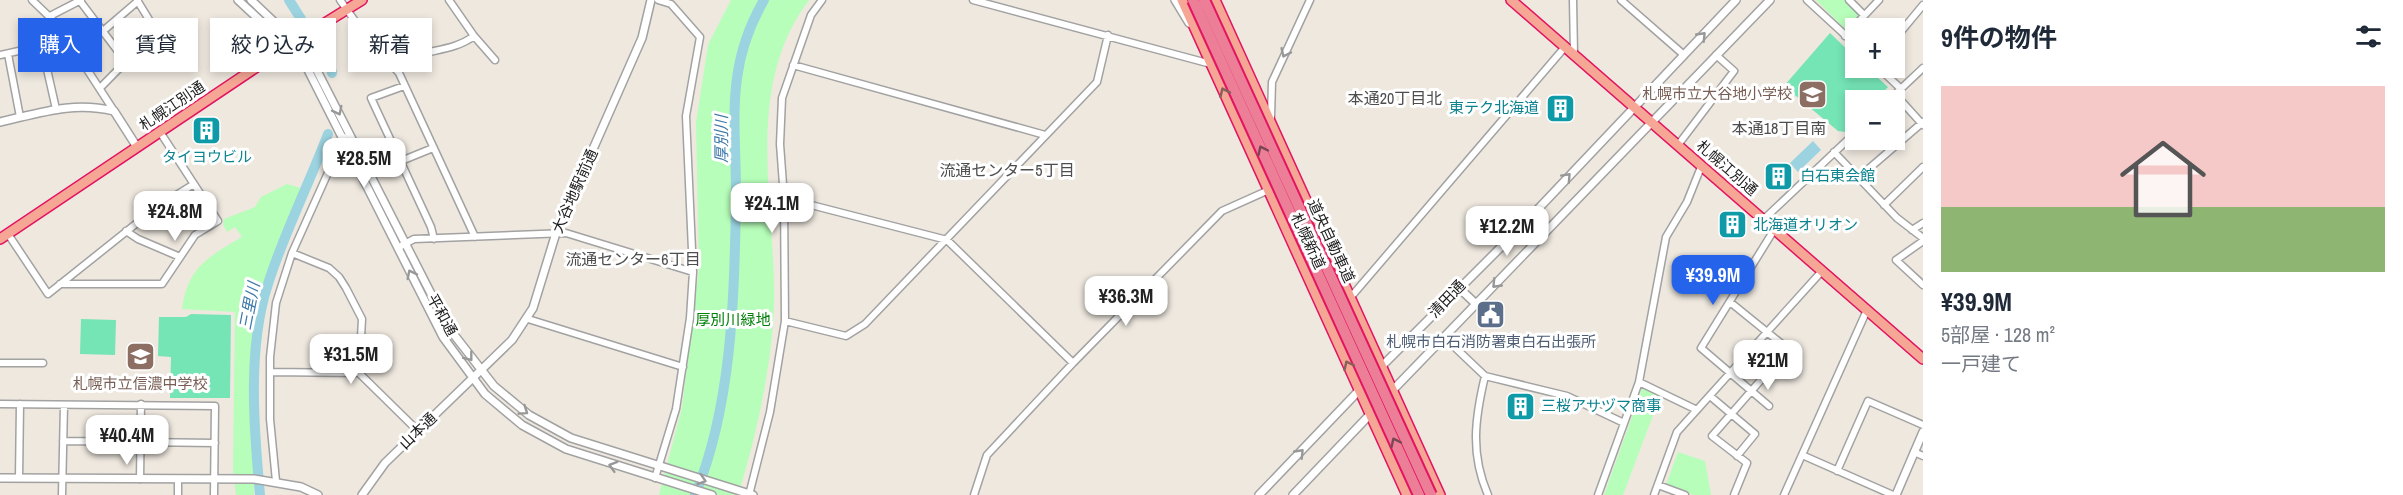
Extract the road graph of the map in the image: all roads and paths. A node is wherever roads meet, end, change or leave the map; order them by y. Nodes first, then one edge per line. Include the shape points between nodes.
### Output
1 (32, 0) edge
2 (81, 0) edge
3 (238, 0) edge
4 (251, 0) edge
5 (340, 0) edge
6 (362, 0) edge
7 (449, 0) edge
8 (651, 0) edge
9 (658, 0) edge
10 (822, 0) edge
11 (973, 0) edge
12 (1174, 0) edge
13 (1182, 0) edge
14 (1193, 0) edge
15 (1204, 0) edge
16 (1215, 0) edge
17 (1310, 0) edge
18 (1511, 0) edge
19 (1573, 0) edge
20 (1622, 0) edge
21 (1736, 0) edge
22 (1770, 0) edge
23 (1808, 0) edge
24 (1849, 0) edge
25 (1879, 0) edge
26 (138, 1) edge
27 (1923, 5) edge
28 (346, 10) junction
29 (1864, 15) junction
30 (50, 16) joint
31 (148, 18) edge
32 (260, 18) edge
33 (267, 18) edge
34 (333, 18) edge
35 (352, 18) edge
36 (1861, 18) edge
37 (1905, 27) edge
38 (103, 31) junction
39 (1108, 35) junction
40 (474, 36) junction
41 (1845, 36) edge
42 (1201, 42) junction
43 (114, 46) edge
44 (1564, 47) junction
45 (18, 52) edge
46 (432, 52) edge
47 (8, 54) junction
48 (1574, 54) junction
49 (0, 55) edge
50 (1684, 55) junction
51 (1716, 55) junction
52 (495, 60) dead end
53 (1211, 64) junction
54 (793, 65) junction
55 (1923, 68) edge
56 (48, 72) edge
57 (89, 72) edge
58 (116, 72) edge
59 (249, 72) edge
60 (317, 72) edge
61 (398, 72) edge
62 (1889, 78) edge
63 (404, 86) junction
64 (100, 88) junction
65 (1901, 89) joint
66 (1905, 105) edge
67 (1634, 106) junction
68 (56, 109) junction
69 (114, 111) junction
70 (20, 117) junction
71 (0, 122) edge
72 (1651, 122) junction
73 (1922, 123) edge
74 (1272, 127) junction
75 (160, 132) junction
76 (1045, 135) junction
77 (346, 136) junction
78 (1845, 142) edge
79 (1678, 145) junction
80 (137, 147) junction
81 (433, 148) junction
82 (1834, 152) junction
83 (401, 161) junction
84 (1701, 167) junction
85 (1923, 167) edge
86 (1295, 178) junction
87 (1858, 178) junction
88 (194, 184) junction
89 (1268, 190) junction
90 (784, 198) junction
91 (1884, 205) junction
92 (1763, 220) junction
93 (1923, 223) edge
94 (1521, 226) junction
95 (1774, 230) junction
96 (1912, 230) junction
97 (126, 231) junction
98 (556, 233) junction
99 (4, 236) edge
100 (475, 237) junction
101 (434, 239) junction
102 (1923, 239) edge
103 (947, 240) junction
104 (1536, 241) junction
105 (407, 244) junction
106 (398, 248) junction
107 (292, 253) junction
108 (180, 257) junction
109 (1822, 271) junction
110 (693, 272) junction
111 (60, 284) junction
112 (1923, 285) edge
113 (1458, 287) junction
114 (1350, 298) junction
115 (1730, 302) junction
116 (1476, 304) junction
117 (1867, 310) junction
118 (528, 319) junction
119 (785, 321) junction
120 (1767, 330) junction
121 (1444, 337) junction
122 (1923, 359) edge
123 (0, 363) edge
124 (43, 363) dead end
125 (1073, 363) junction
126 (1381, 366) junction
127 (683, 367) junction
128 (480, 371) junction
129 (270, 372) junction
130 (359, 373) junction
131 (1729, 373) junction
132 (1485, 376) junction
133 (472, 379) junction
134 (1639, 382) junction
135 (1392, 391) junction
136 (1751, 391) junction
137 (1359, 392) junction
138 (1710, 396) junction
139 (0, 404) edge
140 (20, 404) junction
141 (141, 404) junction
142 (64, 405) junction
143 (1769, 406) dead end
144 (1697, 410) junction
145 (1731, 414) junction
146 (1370, 415) junction
147 (1624, 423) junction
148 (1923, 425) edge
149 (417, 431) junction
150 (1923, 432) edge
151 (63, 441) junction
152 (141, 443) junction
153 (215, 443) junction
154 (1914, 452) junction
155 (1802, 455) junction
156 (1737, 456) junction
157 (1923, 456) edge
158 (660, 466) junction
159 (1837, 471) junction
160 (0, 478) edge
161 (19, 478) junction
162 (214, 478) junction
163 (655, 478) junction
164 (62, 479) junction
165 (140, 479) junction
166 (178, 479) junction
167 (276, 481) junction
168 (1658, 485) junction
169 (62, 495) edge
170 (178, 495) edge
171 (214, 495) edge
172 (318, 495) edge
173 (362, 495) edge
174 (712, 495) edge
175 (750, 495) edge
176 (974, 495) edge
177 (1259, 495) edge
178 (1293, 495) edge
179 (1407, 495) edge
180 (1419, 495) edge
181 (1431, 495) edge
182 (1440, 495) edge
183 (1488, 495) edge
184 (1598, 495) edge
185 (1654, 495) edge
186 (1685, 495) edge
187 (1734, 495) edge
188 (1784, 495) edge
189 (1894, 495) edge

1 - 30 street
2 - 30 street
2 - 38 street
3 - 32 street, 平和通
4 - 33 street, 平和通
5 - 28 street
6 - 28 highway, 札幌江別通
7 - 40 street
8 - 98 street, 大谷地駅前通 via 642,38
9 - 110 street via 671,4 700,37 686,116
10 - 54 street via 811,15
11 - 39 street
12 - 42 street
13 - 42 highway, 札幌新道
180 -> 14 highway, 道央自動車道, bridge
15 - 181 highway, 道央自動車道, bridge
16 - 74 highway, 札幌新道
17 -> 74 street via 1272,82
18 - 44 highway, 札幌江別通
19 - 48 street
20 - 50 street
50 -> 21 street, 清田通
22 - 51 street, 清田通
23 - 41 street
24 - 29 street
25 - 29 street
26 - 31 street
26 - 38 street
27 - 37 street
28 - 34 highway, 札幌江別通
28 - 35 street
29 - 36 street
38 - 43 street
39 - 53 street
39 - 76 street via 1097,82
40 - 46 street via 460,46
40 - 52 street
42 - 53 highway, 札幌新道
44 - 48 highway, 札幌江別通
44 - 114 street
45 - 47 street
47 - 49 street
47 - 70 street
48 - 67 highway, 札幌江別通
50 - 67 street, 清田通
51 - 72 street, 清田通
51 - 79 street via 1734,71
89 -> 53 highway, 札幌新道
54 - 76 street
54 - 90 street via 782,98
55 - 65 street
56 - 68 street
57 - 64 street
58 - 64 street
59 - 75 highway, 札幌江別通
60 - 77 street, 平和通
61 - 63 street
62 - 65 street
63 - 81 street
63 - 83 street via 371,98
64 - 69 street
66 - 73 street
67 - 72 highway, 札幌江別通
94 -> 67 street, 清田通
68 - 69 street via 81,105
68 - 70 street
69 - 80 street
70 - 71 street
72 - 79 highway, 札幌江別通
72 - 104 street, 清田通
73 - 87 street
74 - 86 highway, 札幌新道
75 - 80 highway, 札幌江別通
75 - 88 street
76 - 103 street
77 - 105 street, 平和通
77 - 106 street, 平和通
77 - 107 street
78 - 82 street
79 - 84 highway, 札幌江別通
80 - 99 highway, 札幌江別通
81 - 83 street
81 - 100 street
82 - 87 street
82 - 92 street
83 - 101 street
84 - 92 highway, 札幌江別通
84 - 134 street via 1687,202 1666,237
85 - 91 street
86 - 89 street
86 - 114 highway, 札幌新道
87 - 91 street
88 - 97 street
88 - 108 street via 218,222 195,235
89 - 125 street via 1222,212
137 -> 89 highway, 札幌新道
90 - 103 street
90 - 119 street
91 - 96 street
92 - 95 highway, 札幌江別通
93 - 96 street
94 - 104 street
94 - 113 street, 清田通
95 - 109 highway, 札幌江別通
95 - 115 street
96 - 102 street
97 - 108 street
97 - 111 street
98 - 100 street
98 - 110 street
98 - 118 street, 大谷地駅前通
99 - 111 street via 48,294
100 - 101 street
101 - 105 street via 414,239
102 - 112 street via 1896,260
103 - 119 street via 865,324 846,336
103 - 125 street
104 -> 116 street, 清田通
105 - 106 street
105 -> 128 street, 平和通 via 448,327
133 -> 106 street, 平和通 via 443,337
107 - 129 street via 276,303
107 - 130 street via 329,268 346,288 362,319
108 - 111 street via 162,284
109 - 117 highway, 札幌江別通
109 - 120 street
110 - 127 street
113 - 116 street
113 - 126 street, 清田通
114 - 126 highway, 札幌新道
115 - 120 street
115 - 131 street via 1701,348
116 - 121 street, 清田通
117 - 122 highway, 札幌江別通
117 - 155 street
118 - 127 street
118 - 128 street, 大谷地駅前通
119 - 175 street via 770,412
120 - 131 street
120 - 136 street via 1788,349
121 - 132 street
121 - 135 street, 清田通
123 - 124 street
125 - 176 street via 987,454
126 - 135 highway, 札幌新道
126 - 137 street, 清田通
127 - 158 street
128 - 133 street, 山本通
128 -> 158 street, 平和通 via 517,406 563,433
129 - 130 street
129 - 167 street
130 - 149 street
131 - 136 street
131 - 138 street
132 - 147 street via 1567,396
132 - 183 street via 1474,435 1479,470
133 - 149 street, 山本通
163 -> 133 street, 平和通 via 591,459 544,439 507,413
134 - 144 street
134 - 147 street
135 - 146 street, 清田通
135 - 182 highway, 札幌新道
136 - 143 street
136 - 145 street
137 - 146 highway, 札幌新道
177 -> 137 street, 清田通
138 - 144 street
138 - 145 street
139 - 140 street
140 - 142 street
140 - 161 street
141 - 142 street
141 - 152 street
141 - 153 street via 215,406
142 - 151 street
144 - 168 street via 1677,432
145 - 156 street via 1755,434
145 - 156 street via 1712,436
146 - 178 street, 清田通
146 - 179 highway, 札幌新道
147 - 184 street
148 - 159 street via 1868,401
149 - 173 street, 山本通 via 385,463
150 - 154 street
151 - 152 street
151 - 164 street
152 - 153 street
152 - 165 street
153 - 162 street
154 - 157 street
154 - 189 street
155 - 159 street
155 - 188 street
156 - 187 street via 1747,463
158 - 163 street
158 -> 175 street, 平和通
159 - 189 street
160 - 161 street
161 - 164 street
162 - 166 street
162 - 167 street
162 - 171 street
163 - 174 street, 平和通
164 - 165 street
164 - 169 street
165 - 166 street
166 - 170 street
167 - 172 street
168 - 185 street
168 - 186 street

